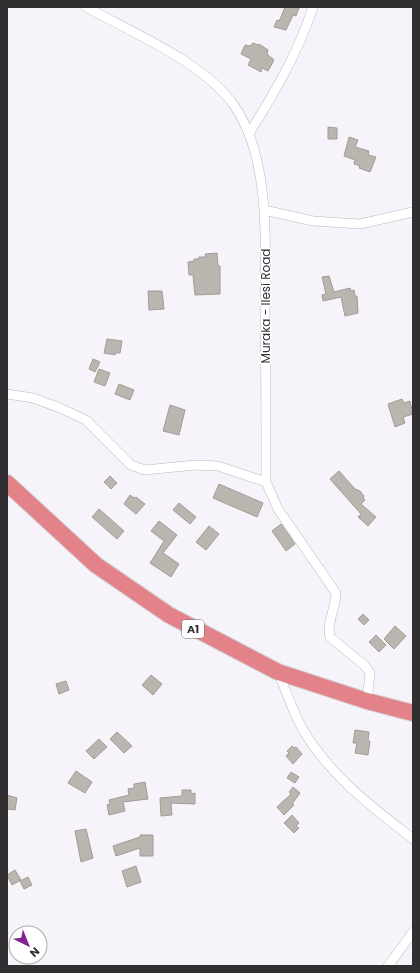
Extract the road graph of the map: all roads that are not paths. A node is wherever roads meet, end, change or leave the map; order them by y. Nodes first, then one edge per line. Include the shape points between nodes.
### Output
1 (86, 7) edge
2 (313, 7) edge
3 (250, 132) junction
4 (264, 210) junction
5 (413, 212) edge
6 (7, 394) edge
7 (266, 482) junction
8 (7, 483) edge
9 (278, 672) junction
10 (367, 701) junction
11 (413, 713) edge
12 (413, 839) edge
13 (413, 932) edge
14 (388, 966) edge

1 - 3 street via 169,52 209,78 233,104
2 - 3 street via 293,59
3 - 4 street, Muraka - Ilesi Road
4 - 5 street via 313,221 360,224
4 - 7 street, Muraka - Ilesi Road
6 - 7 street via 33,398 86,420 131,465 145,470 195,464 218,466
7 - 10 street, Muraka - Ilesi Road via 278,509 336,593 328,630 330,637 370,673
8 - 9 highway, A1 via 108,574 168,615
9 - 10 highway, A1
9 - 12 street via 302,727 320,756 358,796
10 - 11 highway, A1
13 - 14 street

